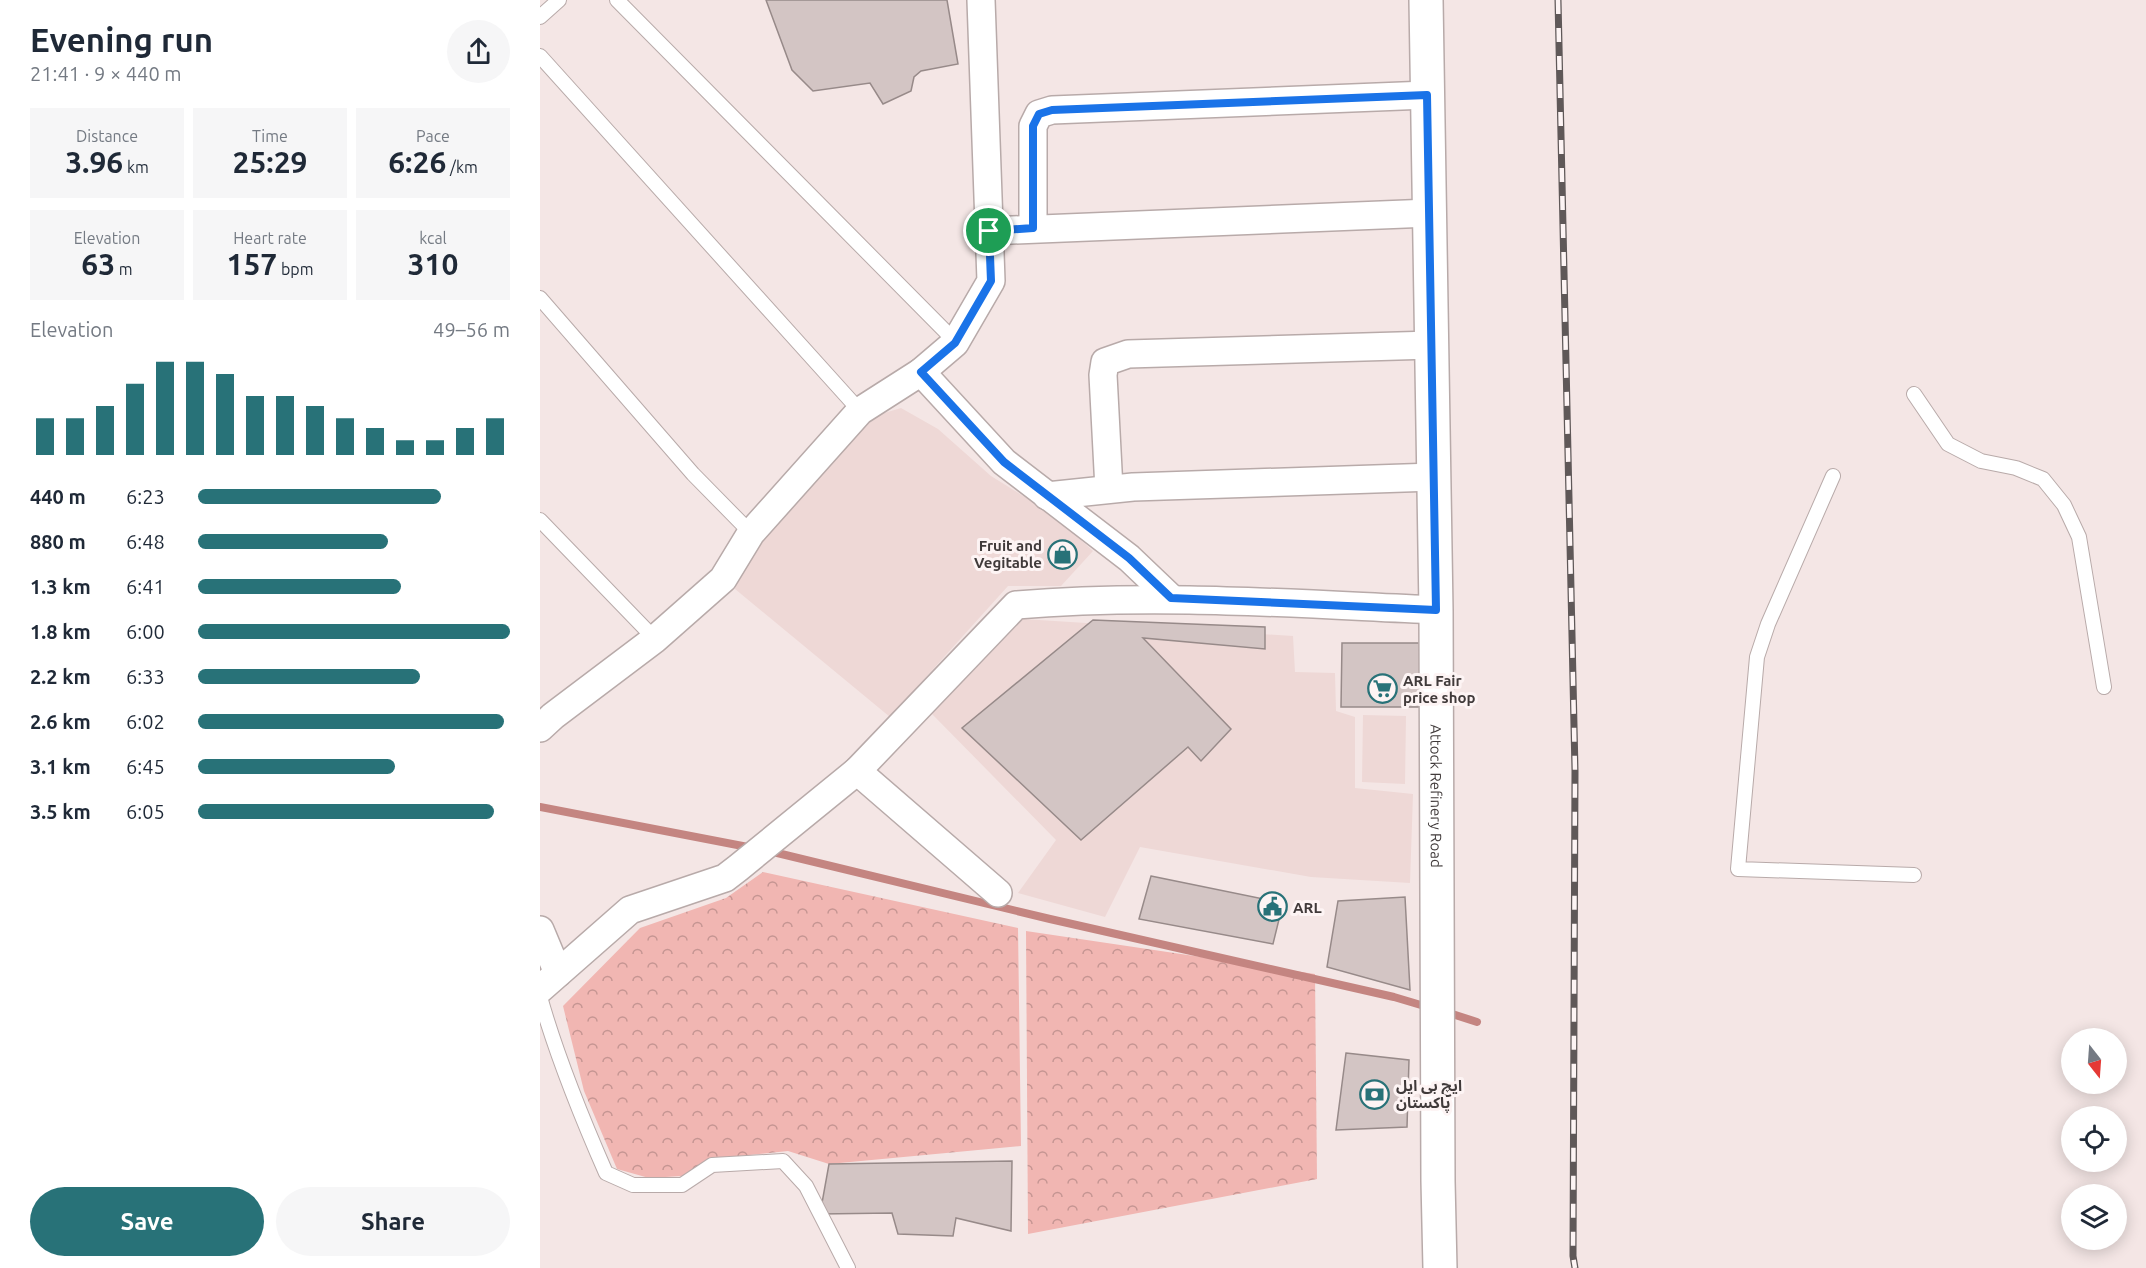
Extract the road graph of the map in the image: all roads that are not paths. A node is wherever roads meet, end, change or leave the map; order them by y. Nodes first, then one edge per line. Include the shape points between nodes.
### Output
1 (559, 0) edge
2 (617, 0) edge
3 (981, 0) edge
4 (1426, 0) edge
5 (540, 17) edge
6 (540, 56) edge
7 (1427, 95) junction
8 (1430, 213) junction
9 (1033, 228) junction
10 (989, 231) junction
11 (540, 298) edge
12 (955, 343) junction
13 (1432, 345) junction
14 (921, 372) junction
15 (1914, 394) dead end
16 (860, 411) junction
17 (1833, 476) dead end
18 (1434, 477) junction
19 (1109, 489) junction
20 (1047, 496) junction
21 (540, 520) edge
22 (751, 534) junction
23 (1171, 598) junction
24 (1436, 610) junction
25 (655, 639) junction
26 (2104, 687) dead end
27 (541, 725) edge
28 (857, 771) junction
29 (1914, 875) dead end
30 (998, 893) dead end
31 (540, 930) edge
32 (549, 981) edge
33 (540, 997) edge
34 (848, 1268) edge
35 (1440, 1268) edge

1 - 5 lane
2 - 12 lane
3 - 10 street
4 - 7 street, Attock Refinery Road
6 - 16 lane
7 - 8 street, Attock Refinery Road
7 - 9 street via 1052,110 1039,114 1033,126
8 - 9 street
8 - 13 street, Attock Refinery Road
9 - 10 street
10 - 12 street via 991,281
11 - 22 lane via 693,474
12 - 14 street
13 - 18 street, Attock Refinery Road
13 - 19 street via 1128,354 1105,362 1102,375
14 - 16 street
14 - 20 street via 1004,462
15 - 26 lane via 1948,444 1981,461 2043,478 2064,505 2079,537
16 - 22 street
17 - 29 lane via 1767,624 1757,657 1738,869
18 - 19 street
18 - 24 street, Attock Refinery Road
19 - 20 street
20 - 23 street via 1129,558
21 - 25 lane
22 - 25 street via 723,579
23 - 24 street
23 - 28 street via 1016,605
24 - 35 street, Attock Refinery Road
25 - 27 street
28 - 30 street
28 - 32 street via 725,878 630,910
31 - 32 street
33 - 34 lane via 606,1173 633,1185 682,1185 712,1165 783,1161 806,1186

